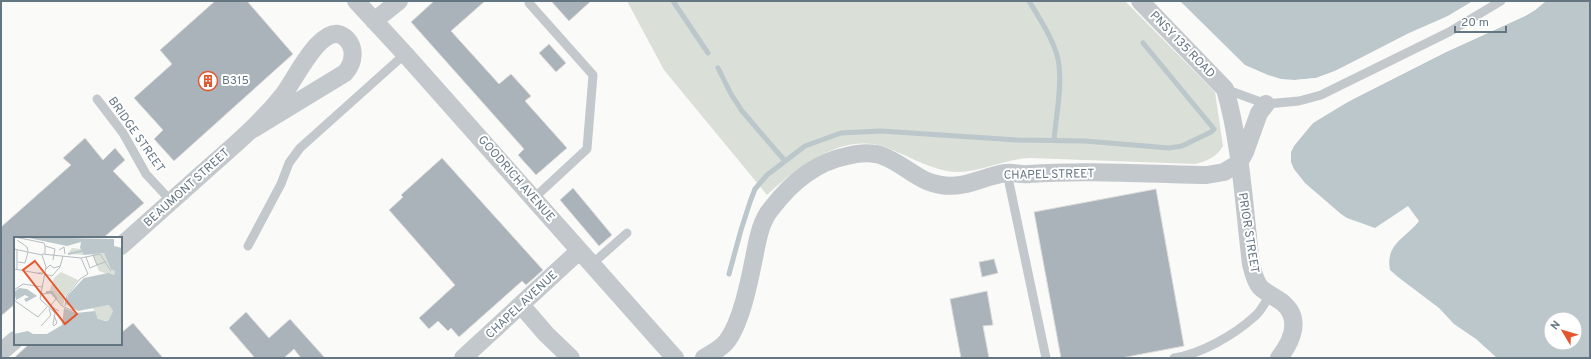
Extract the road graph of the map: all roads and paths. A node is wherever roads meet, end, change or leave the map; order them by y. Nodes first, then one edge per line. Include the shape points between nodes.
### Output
1 (356, 1) edge
2 (399, 1) edge
3 (1140, 1) edge
4 (1502, 1) edge
5 (529, 3) dead end
6 (374, 21) junction
7 (405, 54) junction
8 (1225, 89) junction
9 (96, 99) dead end
10 (1266, 104) junction
11 (252, 129) junction
12 (1239, 163) junction
13 (1007, 173) junction
14 (533, 199) junction
15 (171, 202) junction
16 (627, 233) dead end
17 (122, 245) edge
18 (248, 246) dead end
19 (580, 251) junction
20 (592, 264) junction
21 (1270, 295) junction
22 (522, 305) junction
23 (14, 341) edge
24 (1, 352) edge
25 (463, 358) edge
26 (571, 358) edge
27 (675, 358) edge
28 (704, 358) edge
29 (1046, 358) edge
30 (1174, 358) edge
31 (1279, 358) edge

1 - 6 street, GOODRICH AVENUE
2 - 6 street
3 - 8 street, PNSY 135 ROAD
4 - 10 lane via 1449,32 1321,95 1299,101
5 - 14 lane via 593,74 587,149
6 - 7 street, GOODRICH AVENUE
7 - 14 street, GOODRICH AVENUE
7 - 18 lane via 300,148 289,163 281,184
8 - 10 lane
8 - 12 street, PRIOR STREET
9 - 15 lane, BRIDGE STREET via 123,133 146,174
10 - 12 street via 1259,113
11 - 11 street, BEAUMONT STREET via 351,67 352,50 343,36 332,34 321,40 290,87
11 - 15 street, BEAUMONT STREET
12 - 13 street, CHAPEL STREET via 1224,172 1207,175
12 - 21 street, PRIOR STREET via 1254,278
13 - 28 street, CHAPEL STREET via 967,185 947,186 922,180 884,156 848,156 824,163 790,187 769,211 759,237 742,310 732,334 726,342
13 - 29 lane
14 - 19 street, GOODRICH AVENUE
15 - 17 street, BEAUMONT STREET
16 - 20 lane
19 - 20 street, GOODRICH AVENUE
19 - 22 street, CHAPEL AVENUE
20 - 27 street, GOODRICH AVENUE
21 - 30 lane via 1255,317 1219,341
21 - 31 street, PRIOR STREET via 1288,308 1294,319 1293,334
22 - 25 street, CHAPEL AVENUE
22 - 26 street via 546,334
23 - 24 street

